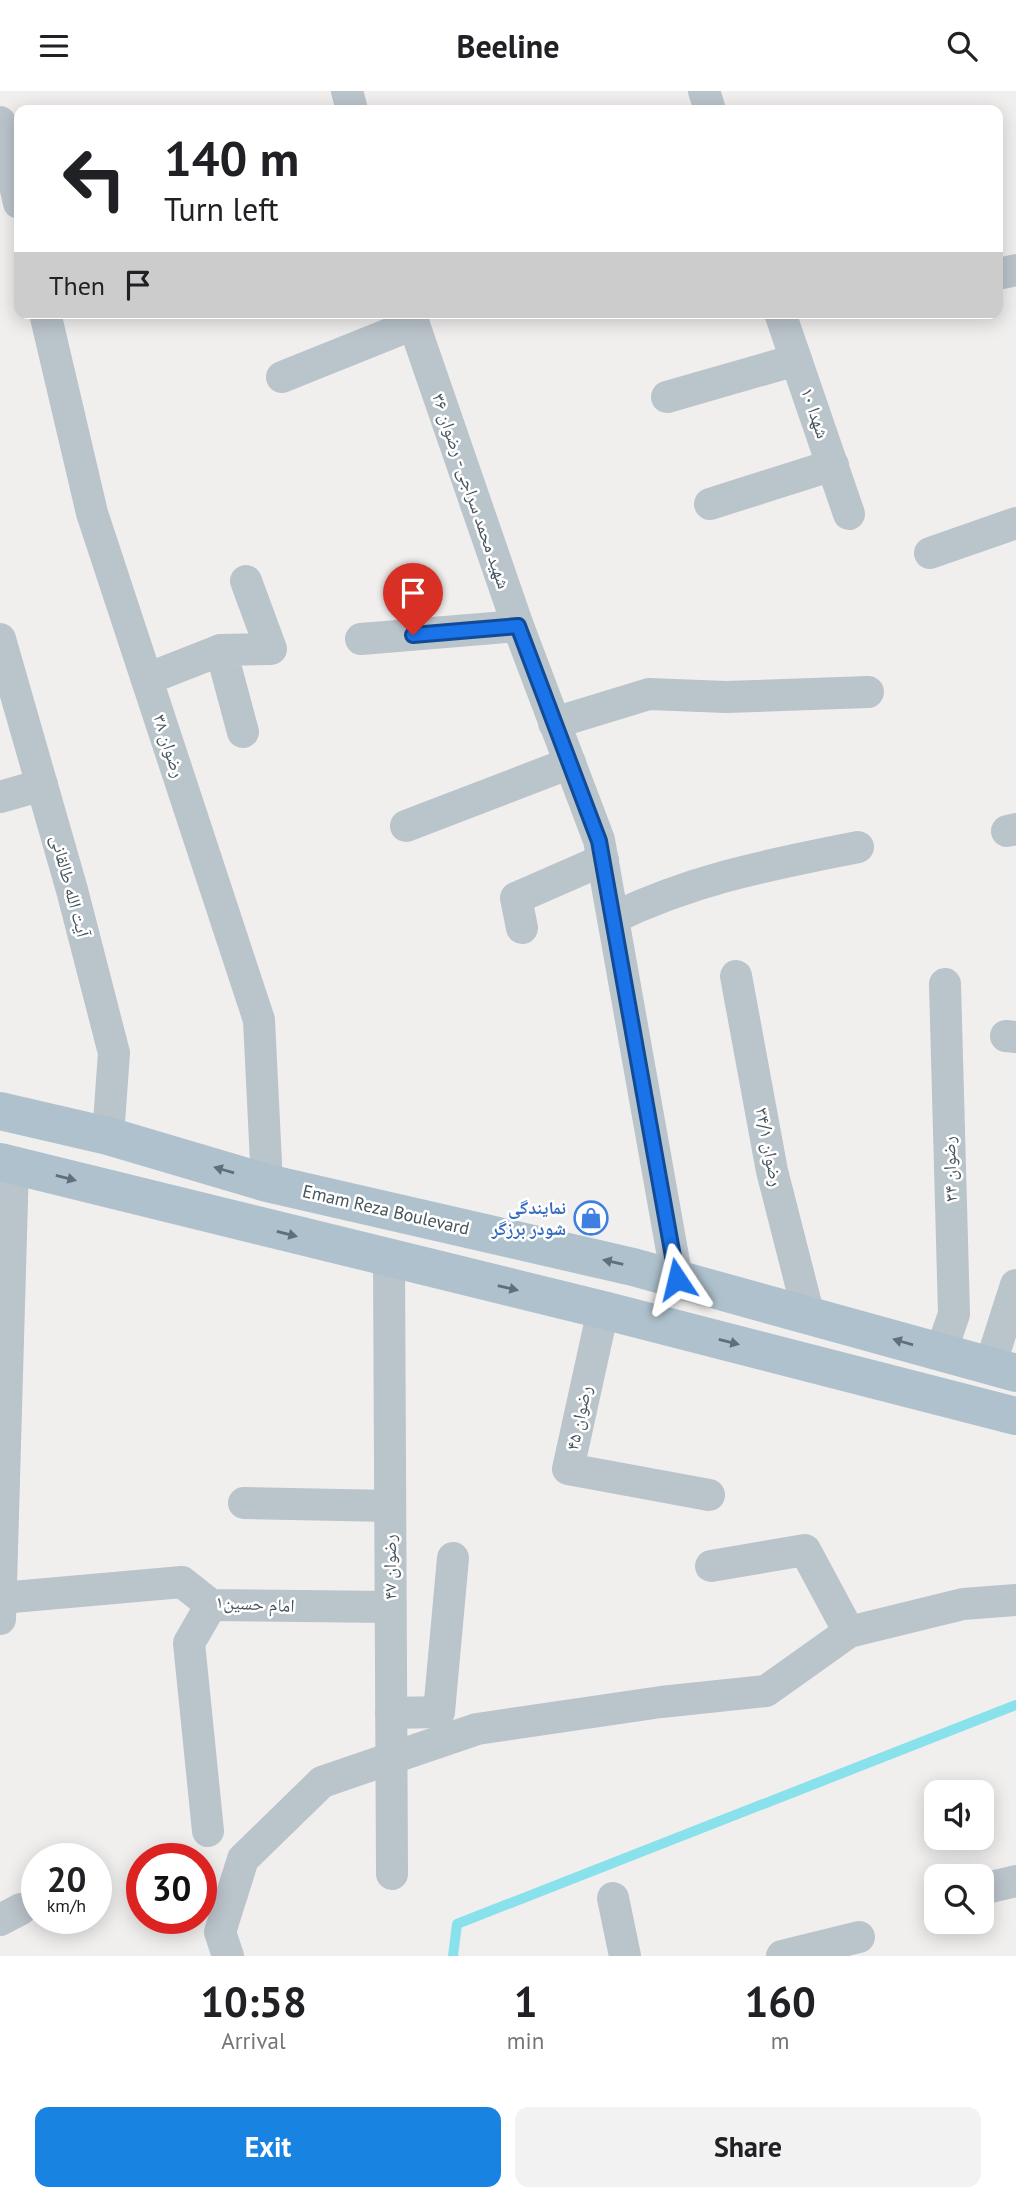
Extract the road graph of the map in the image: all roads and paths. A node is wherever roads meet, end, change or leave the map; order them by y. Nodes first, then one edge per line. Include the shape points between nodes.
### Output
1 (0, 122) edge
2 (14, 182) edge
3 (46, 319) edge
4 (412, 319) edge
5 (782, 319) edge
6 (796, 360) junction
7 (282, 377) dead end
8 (667, 397) dead end
9 (833, 465) junction
10 (710, 504) dead end
11 (849, 514) dead end
12 (1016, 523) edge
13 (930, 554) dead end
14 (246, 582) dead end
15 (518, 626) junction
16 (0, 639) edge
17 (361, 639) dead end
18 (221, 650) junction
19 (147, 679) junction
20 (868, 692) dead end
21 (554, 723) junction
22 (243, 732) dead end
23 (570, 763) junction
24 (42, 785) junction
25 (0, 797) edge
26 (405, 826) dead end
27 (858, 847) dead end
28 (603, 860) junction
29 (613, 918) junction
30 (522, 928) dead end
31 (736, 976) dead end
32 (945, 984) dead end
33 (0, 1111) edge
34 (108, 1136) junction
35 (6, 1163) edge
36 (267, 1183) junction
37 (389, 1260) junction
38 (677, 1279) junction
39 (1016, 1285) edge
40 (603, 1310) junction
41 (809, 1315) junction
42 (941, 1352) junction
43 (1003, 1369) edge
44 (1016, 1416) edge
45 (709, 1495) dead end
46 (244, 1503) dead end
47 (390, 1506) junction
48 (0, 1549) edge
49 (453, 1558) dead end
50 (711, 1566) dead end
51 (1016, 1600) edge
52 (211, 1605) junction
53 (390, 1607) junction
54 (1, 1609) edge
55 (849, 1632) junction
56 (391, 1713) junction
57 (391, 1758) junction
58 (208, 1831) dead end
59 (391, 1874) dead end
60 (1016, 1881) edge
61 (994, 1886) edge
62 (613, 1898) dead end
63 (859, 1937) dead end
64 (228, 1956) edge
65 (625, 1956) edge
66 (782, 1956) edge

1 - 2 street
3 - 19 street, رضوان ۳۸ via 92,513
4 - 7 street
4 - 15 street, شهید محمد سراجی - رضوان ۳۶
5 - 6 street, شهدا ۱۰
6 - 8 street
6 - 9 street, شهدا ۱۰
9 - 10 street
9 - 11 street, شهدا ۱۰
12 - 13 street
14 - 18 street via 271,649
15 - 17 street
15 - 21 street, شهید محمد سراجی - رضوان ۳۶
16 - 24 street, آیت الله طالقانی
18 - 19 street
18 - 22 street
19 - 36 street, رضوان ۳۸ via 259,1020
20 - 21 street via 726,697 649,694
21 - 23 street, شهید محمد سراجی - رضوان ۳۶
23 - 26 street
23 - 28 street, شهید محمد سراجی - رضوان ۳۶
24 - 25 street
24 - 34 street, آیت الله طالقانی via 114,1053
27 - 29 street via 724,874
28 - 29 street, شهید محمد سراجی - رضوان ۳۶
28 - 30 street via 516,898
29 - 38 street, شهید محمد سراجی - رضوان ۳۶
31 - 41 street, رضوان ۳۴/۱ via 772,1171
32 - 42 street, رضوان ۳۴ via 954,1314
33 - 34 main road, Emam Reza Boulevard
36 -> 34 main road, Emam Reza Boulevard
35 -> 37 main road
35 - 48 street
38 -> 36 main road, Emam Reza Boulevard
37 -> 40 main road
37 - 47 street, رضوان ۴۷
38 - 41 main road, Emam Reza Boulevard
39 - 43 street
40 -> 44 main road
40 - 45 street, رضوان ۴۵ via 568,1469
42 -> 41 main road, Emam Reza Boulevard
42 - 43 main road, Emam Reza Boulevard
46 - 47 street
47 - 53 street, رضوان ۴۷
48 - 54 street
49 - 56 street via 439,1712
50 - 55 street via 805,1551
51 - 55 street via 962,1604
52 - 53 street, امام حسین۱
52 - 54 street, امام حسین۱ via 182,1582
52 - 58 street via 189,1643
53 - 56 street, رضوان ۴۷
55 - 57 street via 766,1691 477,1729
56 - 57 street, رضوان ۴۷
57 - 59 street, رضوان ۴۷
57 - 64 street via 322,1782 243,1859 220,1932
60 - 61 street
62 - 65 street
63 - 66 street

